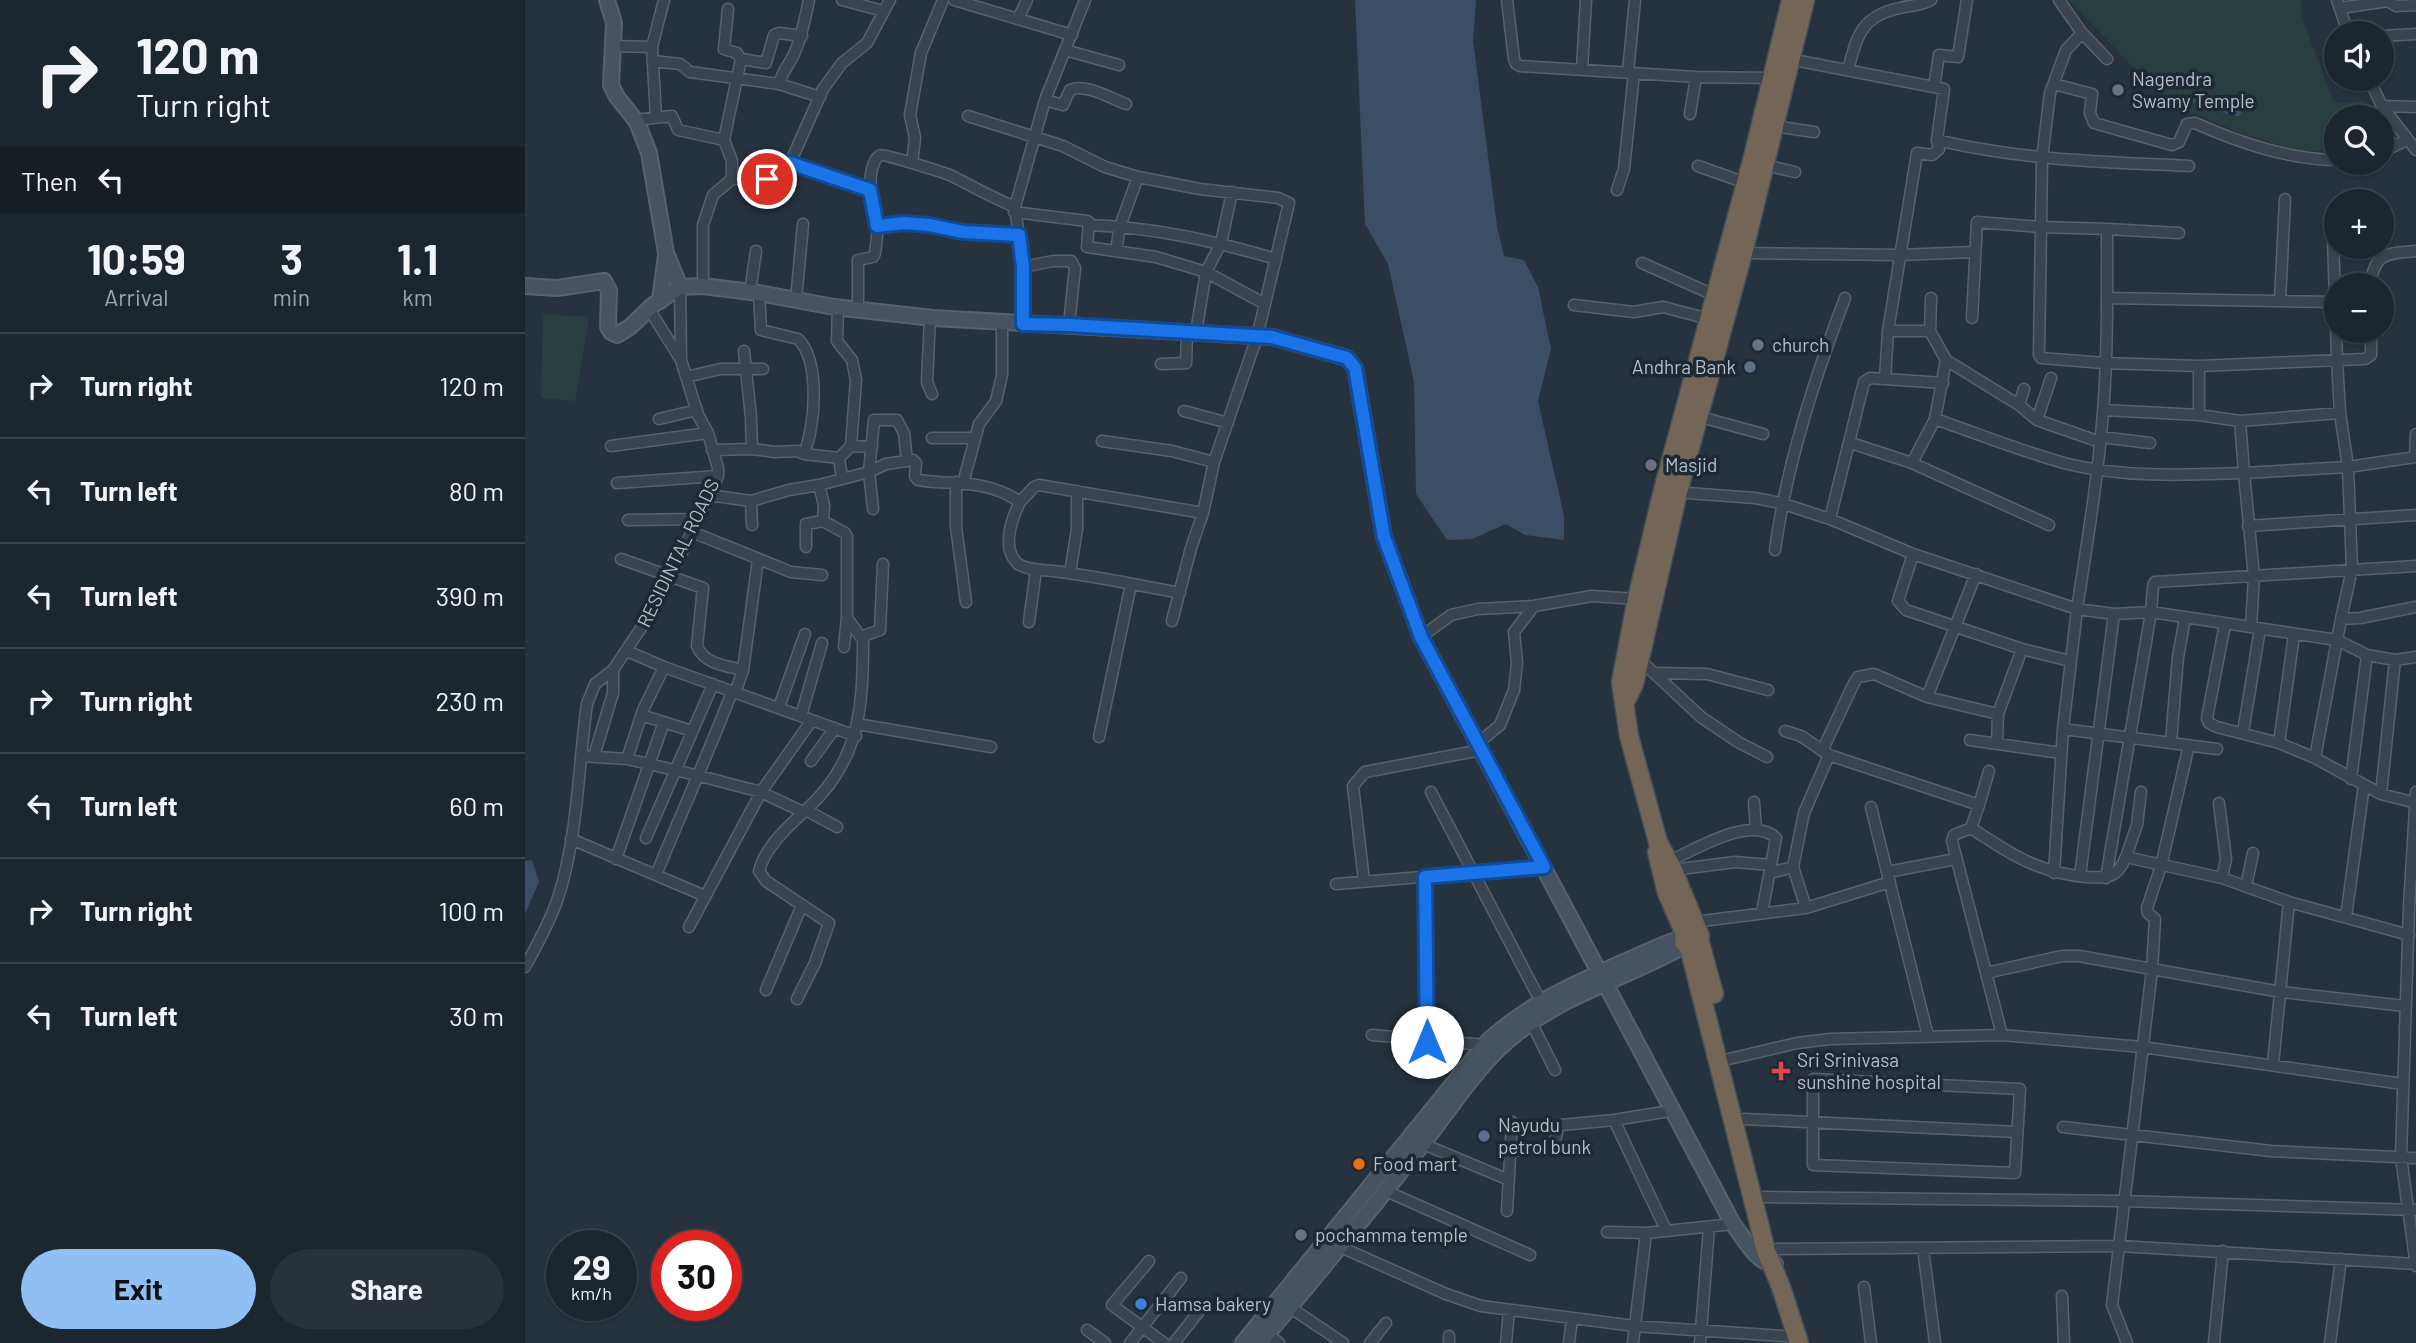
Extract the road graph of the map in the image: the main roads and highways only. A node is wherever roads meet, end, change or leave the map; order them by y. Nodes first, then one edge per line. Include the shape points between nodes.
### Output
1 (1791, 0) edge
2 (1805, 0) edge
3 (1670, 491) junction
4 (1625, 702) junction
5 (1658, 842) junction
6 (1691, 937) junction
7 (1776, 1259) junction
8 (1798, 1340) edge

1 - 3 highway
2 - 3 highway via 1742,253 1697,416
3 - 4 highway via 1640,660
3 - 4 highway via 1637,599 1621,682
4 - 5 highway via 1629,736
5 - 6 highway via 1671,865
5 - 6 highway via 1667,893
6 - 7 highway
6 - 7 highway via 1729,1059
7 - 8 highway

